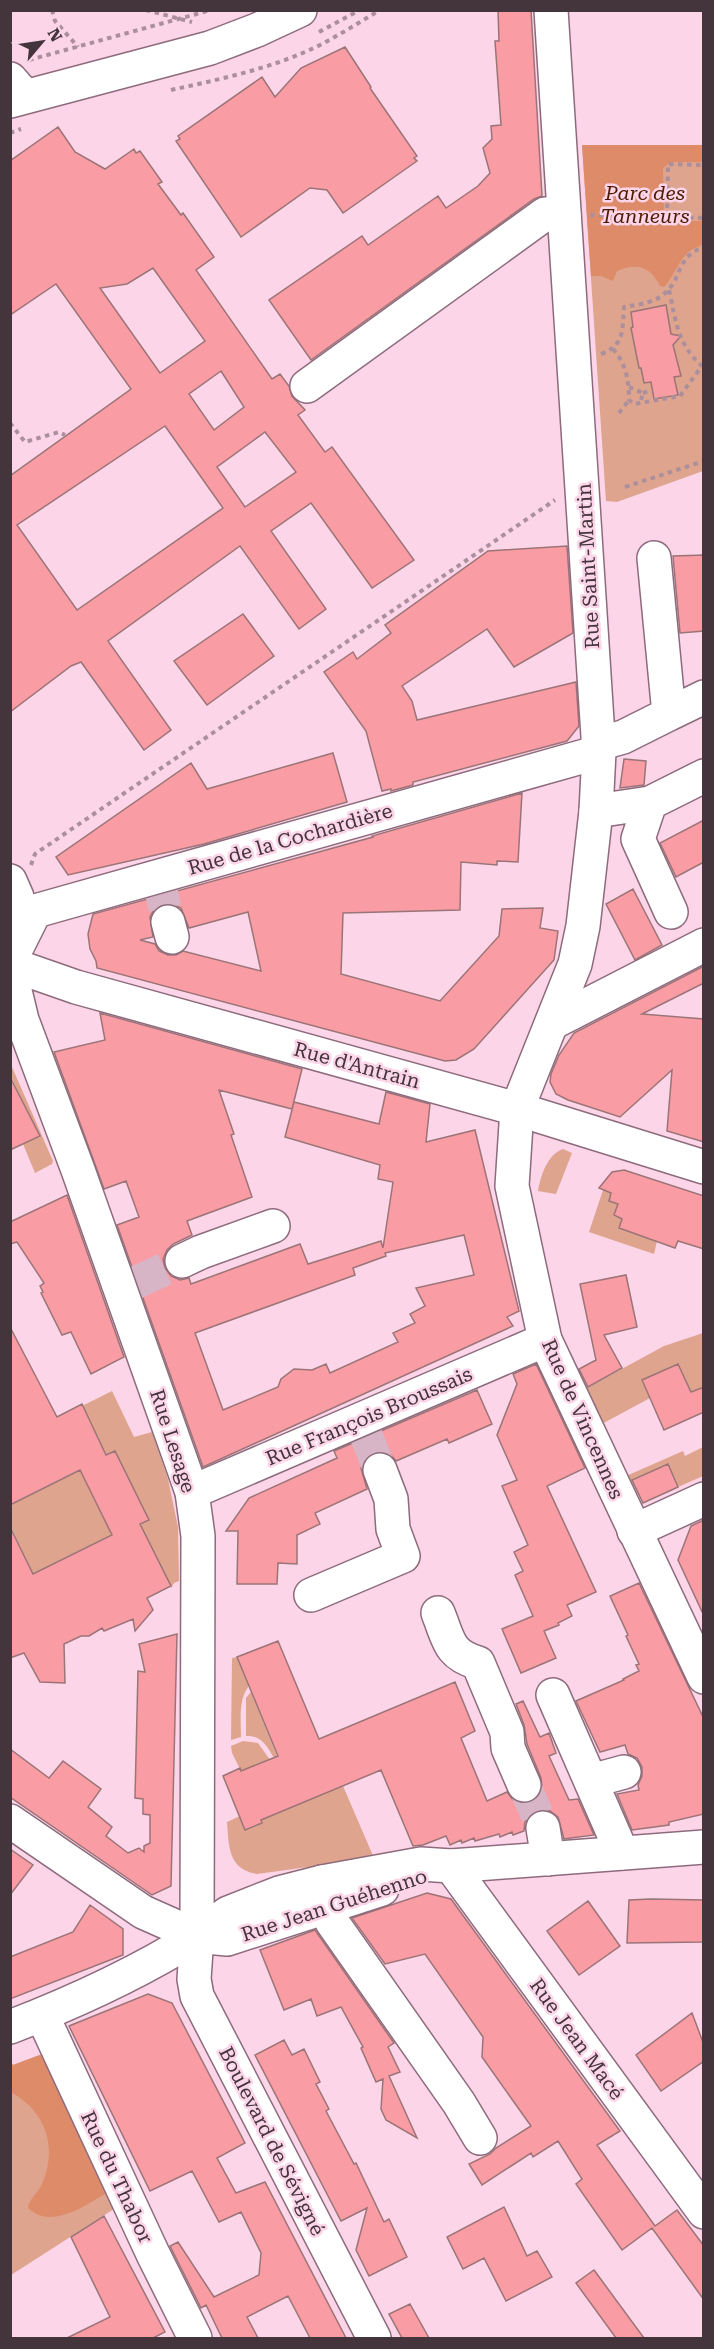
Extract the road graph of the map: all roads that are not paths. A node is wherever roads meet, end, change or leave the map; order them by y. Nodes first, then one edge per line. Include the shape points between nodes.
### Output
1 (300, 10) edge
2 (551, 10) edge
3 (17, 85) edge
4 (564, 215) junction
5 (307, 386) dead end
6 (654, 558) dead end
7 (704, 697) edge
8 (669, 714) junction
9 (599, 748) junction
10 (704, 776) edge
11 (650, 803) junction
12 (596, 811) junction
13 (11, 883) edge
14 (671, 912) dead end
15 (704, 945) edge
16 (10, 952) edge
17 (10, 962) edge
18 (10, 970) edge
19 (552, 1023) junction
20 (517, 1109) junction
21 (704, 1167) edge
22 (273, 1226) dead end
23 (182, 1261) tunnel mouth
24 (545, 1340) junction
25 (380, 1470) tunnel mouth
26 (192, 1492) junction
27 (704, 1499) edge
28 (634, 1531) junction
29 (311, 1596) dead end
30 (438, 1613) dead end
31 (704, 1677) edge
32 (468, 1680) dead end
33 (553, 1695) dead end
34 (508, 1748) junction
35 (624, 1772) dead end
36 (591, 1781) junction
37 (524, 1785) tunnel mouth
38 (10, 1821) edge
39 (704, 1846) edge
40 (622, 1853) junction
41 (451, 1866) junction
42 (325, 1894) junction
43 (197, 1936) junction
44 (42, 2015) junction
45 (10, 2027) edge
46 (480, 2138) dead end
47 (704, 2212) edge
48 (195, 2338) edge
49 (374, 2338) edge

1 - 3 main road via 210,48
2 - 4 main road, Rue Saint-Martin
4 - 5 main road via 545,214
4 - 9 main road, Rue Saint-Martin
6 - 8 main road
7 - 8 main road, Rue de la Cochardière
8 - 9 main road, Rue de la Cochardière
9 - 12 main road, Rue Saint-Martin
9 - 17 main road, Rue de la Cochardière via 39,910
10 - 11 main road
11 - 12 main road
11 - 14 main road via 638,839
12 - 19 main road, Rue Saint-Martin via 583,926 575,964
13 - 16 main road via 17,897
15 - 19 main road
17 - 20 main road, Rue d'Antrain via 76,987
18 - 26 main road, Rue Lesage via 22,1020 128,1286
19 - 20 main road, Rue Saint-Martin
20 - 21 main road, Rue d'Antrain
20 - 24 main road, Rue de Vincennes via 512,1186
22 - 23 main road
24 - 26 main road, Rue François Broussais via 362,1426
24 - 28 main road, Rue de Vincennes
25 - 29 main road via 391,1499 393,1529 403,1556
26 - 43 main road, Rue Lesage via 198,1536
27 - 28 main road
28 - 31 main road, Rue de Vincennes
30 - 34 main road via 454,1652 478,1663 507,1732
32 - 34 main road via 498,1744
33 - 36 main road
34 - 37 main road
35 - 36 main road
36 - 40 main road
38 - 43 main road via 143,1912
39 - 40 main road, Rue Jean Guéhenno
40 - 41 main road, Rue Jean Guéhenno via 546,1843
41 - 42 main road, Rue Jean Guéhenno via 421,1864
41 - 47 main road, Rue Jean Macé
42 - 43 main road, Rue Jean Guéhenno via 279,1893 228,1913
42 - 46 main road via 332,1922
43 - 44 main road, Rue Jean Guéhenno via 159,1960
43 - 49 main road, Boulevard de Sévigné via 197,1996
44 - 45 main road, Rue Jean Guéhenno
44 - 48 main road, Rue du Thabor

